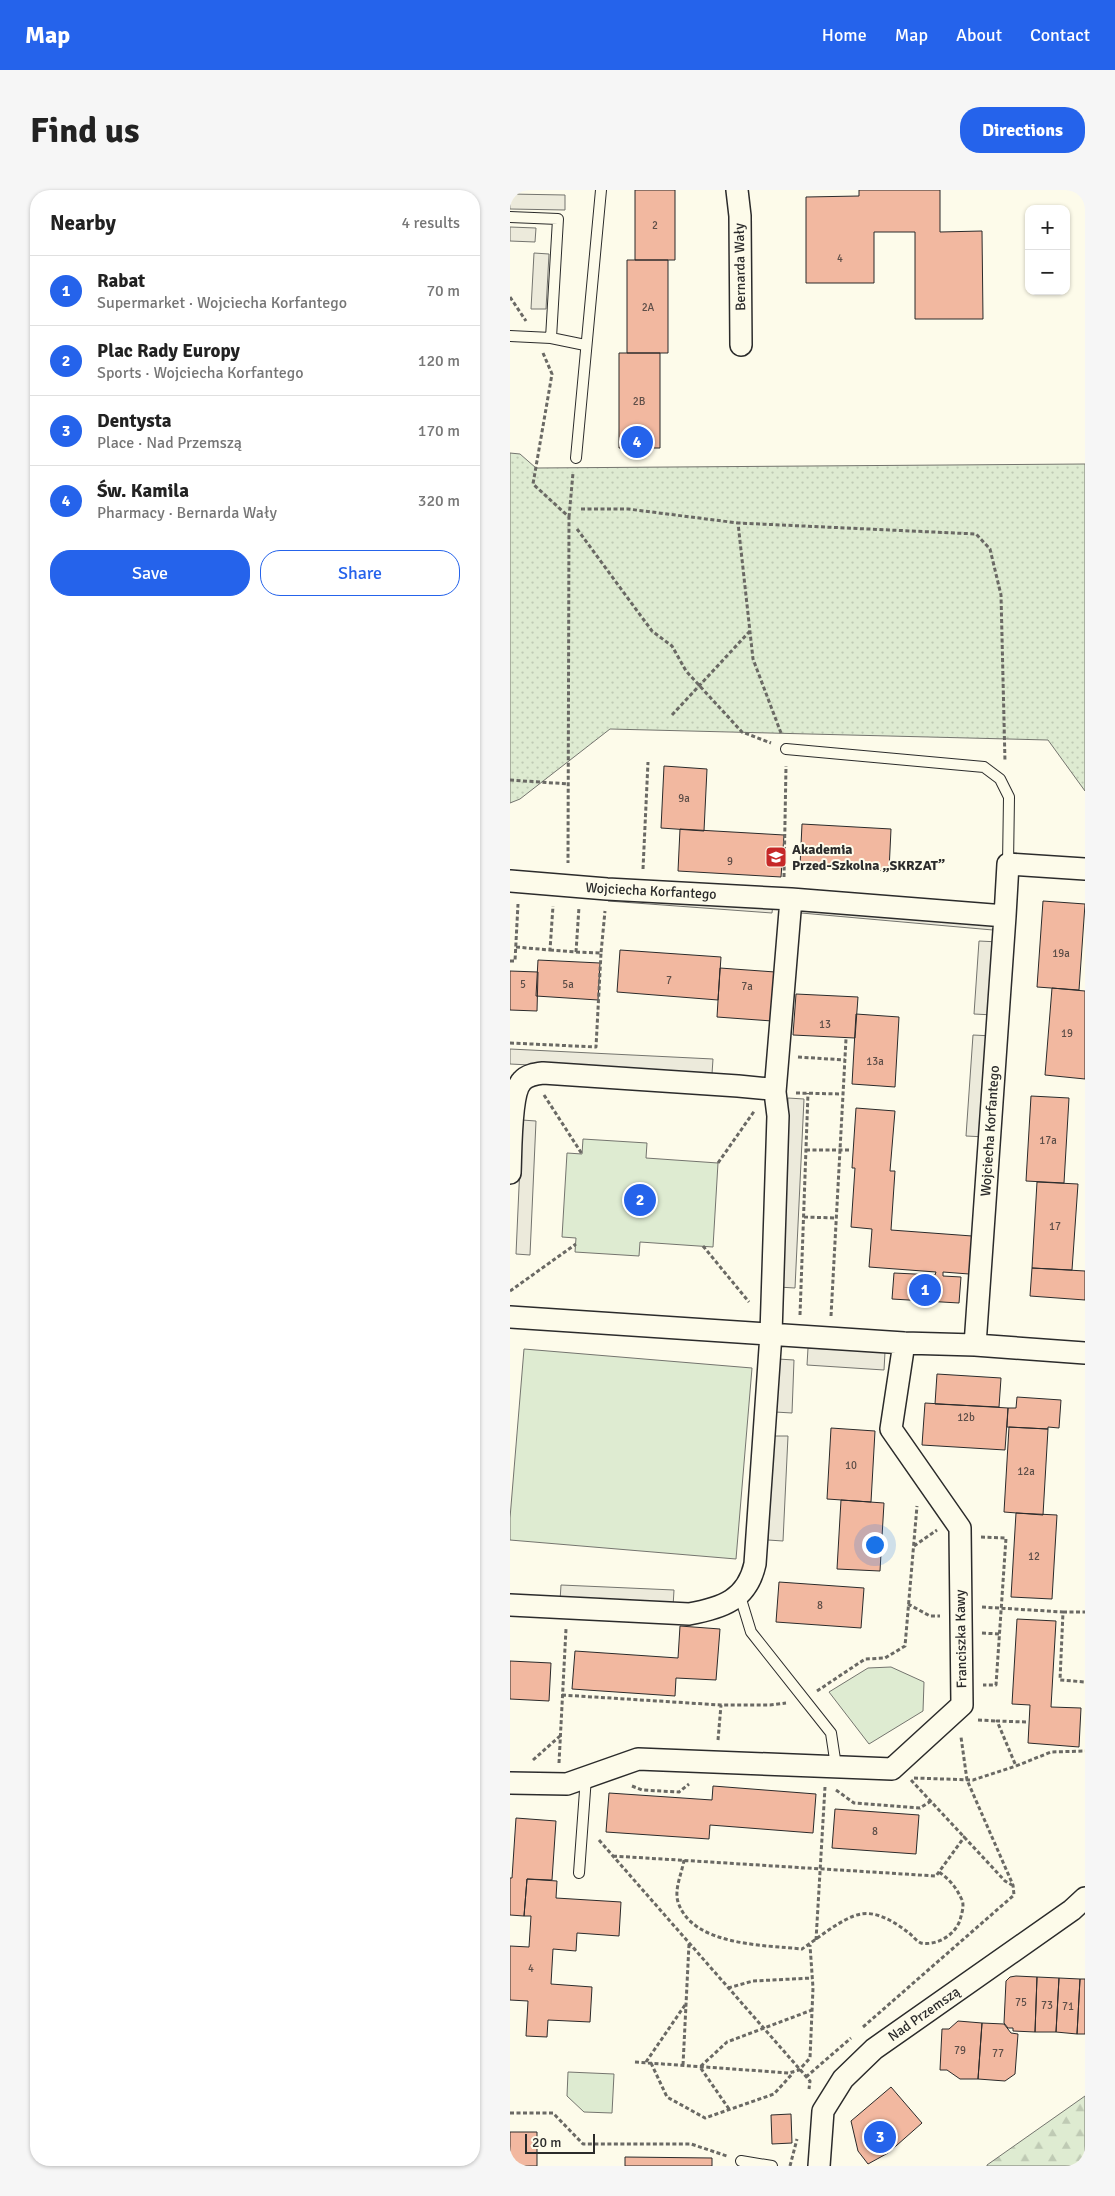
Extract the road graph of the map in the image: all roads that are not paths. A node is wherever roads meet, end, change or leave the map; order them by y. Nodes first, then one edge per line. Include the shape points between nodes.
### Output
1 (601, 190) edge
2 (737, 190) edge
3 (510, 217) edge
4 (510, 336) edge
5 (551, 338) junction
6 (741, 345) dead end
7 (585, 346) junction
8 (576, 458) dead end
9 (786, 749) road end
10 (1008, 864) junction
11 (1085, 869) edge
12 (515, 882) edge
13 (787, 898) junction
14 (1005, 916) junction
15 (772, 1091) junction
16 (510, 1173) edge
17 (510, 1317) edge
18 (771, 1334) junction
19 (904, 1342) junction
20 (975, 1345) junction
21 (1085, 1353) edge
22 (740, 1596) junction
23 (510, 1605) edge
24 (836, 1766) junction
25 (586, 1777) junction
26 (510, 1783) edge
27 (579, 1873) dead end
28 (1085, 1898) edge
29 (741, 2161) road end
30 (772, 2166) edge
31 (819, 2166) edge

1 - 7 lane
2 - 6 street, Bernarda Wały
3 - 5 lane via 558,219
4 - 5 lane
5 - 7 lane
7 - 8 lane
9 - 10 lane via 984,767 1000,779 1009,797
10 - 11 street
10 - 14 street, Wojciecha Korfantego
12 - 13 street, Wojciecha Korfantego
13 - 14 street, Wojciecha Korfantego
13 - 15 street via 778,1056
14 - 20 street, Wojciecha Korfantego
15 - 16 street via 543,1074 529,1076 517,1089 514,1102
15 - 18 street via 778,1116
17 - 18 street
18 - 19 street
18 - 22 street via 756,1564
19 - 20 street
19 - 24 street, Franciszka Kawy via 891,1429 960,1528 962,1705 900,1773
20 - 21 street
22 - 23 street via 714,1610 689,1614
22 - 24 lane via 751,1632 831,1733
24 - 25 street via 638,1759
25 - 26 street via 567,1784
25 - 27 lane
28 - 31 street, Nad Przemszą via 874,2049 843,2080 823,2111
29 - 30 lane

